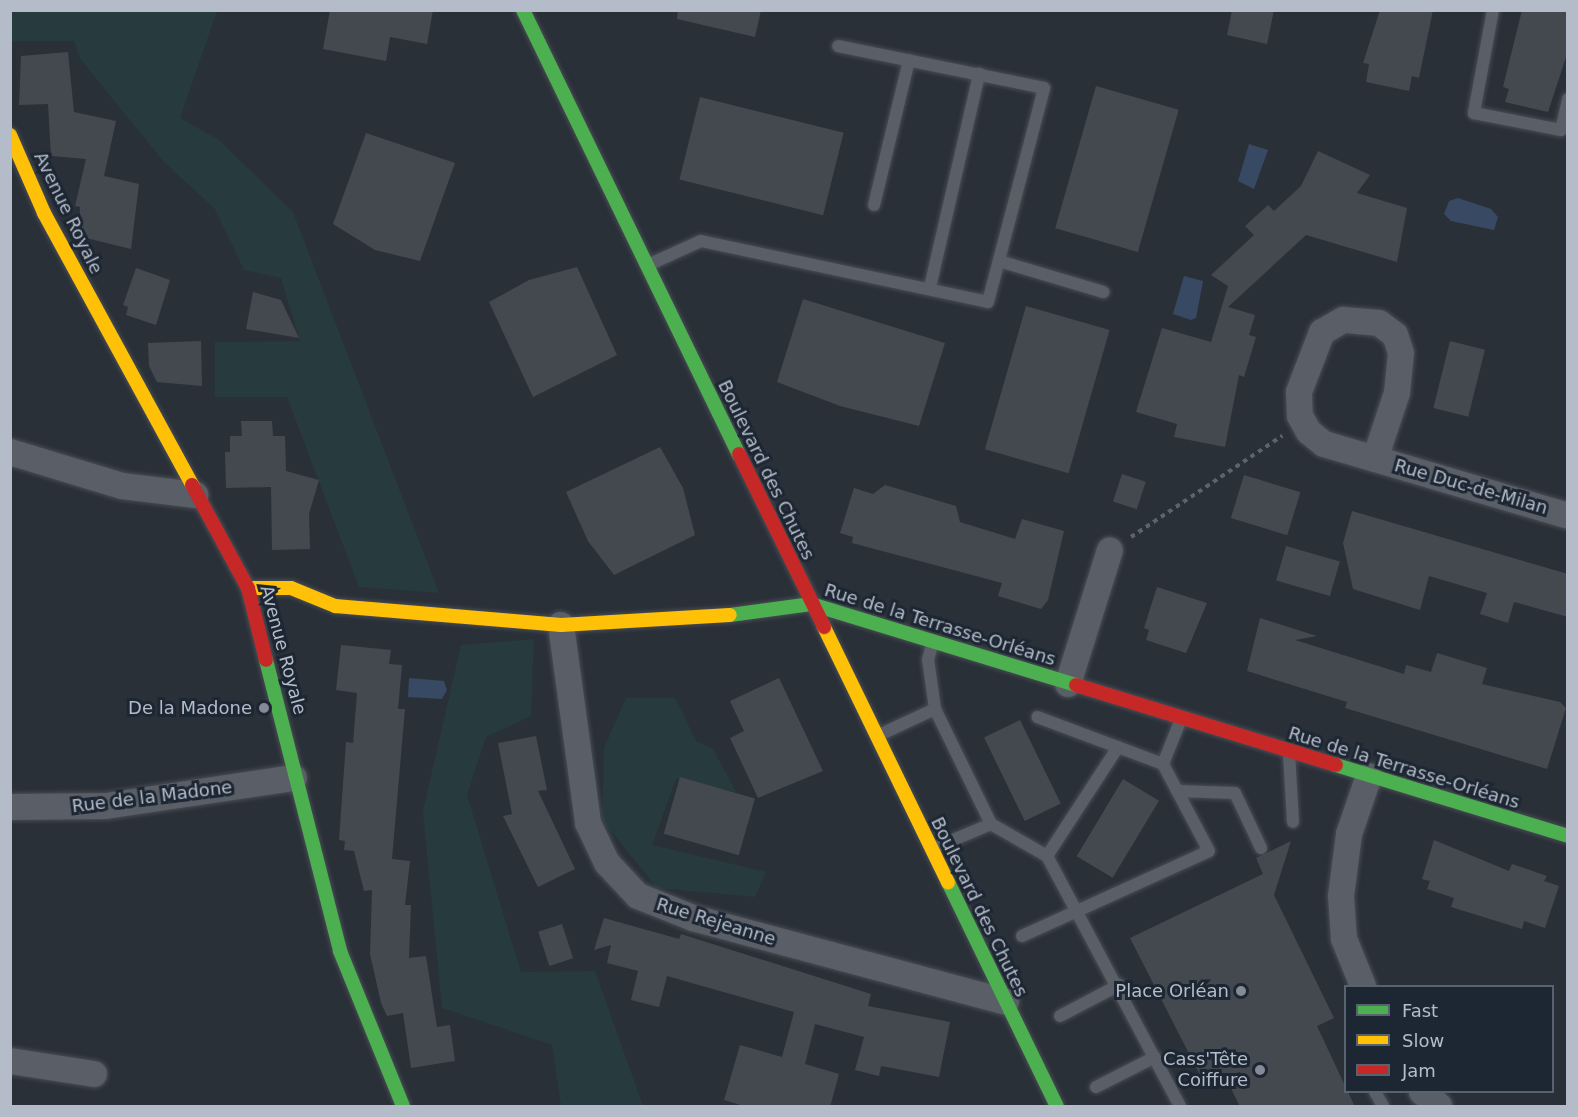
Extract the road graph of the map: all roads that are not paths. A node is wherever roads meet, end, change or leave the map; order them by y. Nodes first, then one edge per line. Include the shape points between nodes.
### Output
1 (523, 10) edge
2 (1493, 10) edge
3 (838, 46) dead end
4 (909, 60) junction
5 (979, 74) junction
6 (1568, 99) edge
7 (10, 135) edge
8 (874, 205) dead end
9 (999, 261) junction
10 (647, 265) junction
11 (930, 287) junction
12 (1103, 292) dead end
13 (10, 452) edge
14 (1375, 459) junction
15 (195, 495) junction
16 (1568, 516) edge
17 (1110, 550) road end
18 (248, 588) junction
19 (811, 604) junction
20 (561, 625) junction
21 (933, 642) junction
22 (1068, 684) junction
23 (935, 709) junction
24 (1037, 717) dead end
25 (1181, 719) junction
26 (876, 737) junction
27 (1118, 747) junction
28 (1289, 752) junction
29 (1163, 764) junction
30 (1369, 776) junction
31 (294, 778) junction
32 (1177, 791) junction
33 (10, 807) edge
34 (1293, 822) dead end
35 (991, 824) junction
36 (1568, 836) edge
37 (1261, 848) dead end
38 (931, 849) junction
39 (1047, 856) junction
40 (1080, 910) junction
41 (1022, 936) dead end
42 (1362, 985) edge
43 (1119, 986) junction
44 (1006, 1002) junction
45 (1060, 1016) dead end
46 (1155, 1058) junction
47 (10, 1061) edge
48 (94, 1074) dead end
49 (1096, 1087) dead end
50 (1376, 1093) edge
51 (1423, 1093) edge
52 (403, 1107) edge
53 (1057, 1107) edge
54 (1180, 1107) edge
55 (1383, 1107) edge
56 (1439, 1107) edge

1 - 10 street, Boulevard des Chutes
2 - 6 lane via 1474,113 1561,130
3 - 4 lane
4 - 5 lane
4 - 8 lane
5 - 9 lane via 1044,87
5 - 11 lane
7 - 15 street, Avenue Royale via 44,213
9 - 11 lane via 988,302
9 - 12 lane
10 - 11 lane via 701,241
10 - 19 street, Boulevard des Chutes
13 - 15 street via 122,486
14 - 14 street, Rue Duc-de-Milan via 1324,444 1303,422 1299,392 1322,332 1343,320 1379,322 1395,335 1401,374
14 - 16 street, Rue Duc-de-Milan
15 - 18 street, Avenue Royale
17 - 22 street
18 - 20 street, Rue de la Terrasse-Orléans via 291,588 335,606
18 - 31 street, Avenue Royale
19 - 20 street, Rue de la Terrasse-Orléans via 685,621
19 - 21 street, Rue de la Terrasse-Orléans
19 - 26 street, Boulevard des Chutes
20 - 44 street, Rue Rejeanne via 588,823 607,863 638,896 693,918
21 - 22 street, Rue de la Terrasse-Orléans
21 - 23 lane via 928,659
22 - 25 street, Rue de la Terrasse-Orléans
23 - 26 lane
23 - 35 lane
24 - 27 lane
25 - 28 street, Rue de la Terrasse-Orléans
25 - 29 lane
26 - 38 street, Boulevard des Chutes
27 - 29 lane
27 - 39 lane
28 - 30 street, Rue de la Terrasse-Orléans
28 - 34 lane
29 - 32 lane
30 - 36 street, Rue de la Terrasse-Orléans
30 - 42 street via 1349,834 1341,896 1344,939
31 - 33 street, Rue de la Madone via 106,806
31 - 52 street, Avenue Royale via 340,951
32 - 37 lane via 1235,793
32 - 40 lane via 1209,851
35 - 38 lane
35 - 39 lane
38 - 44 street, Boulevard des Chutes
39 - 40 lane
40 - 41 lane
40 - 43 lane
43 - 45 lane
43 - 46 lane
44 - 53 street, Boulevard des Chutes
46 - 49 lane
46 - 54 lane
47 - 48 street
50 - 55 lane
51 - 56 street

